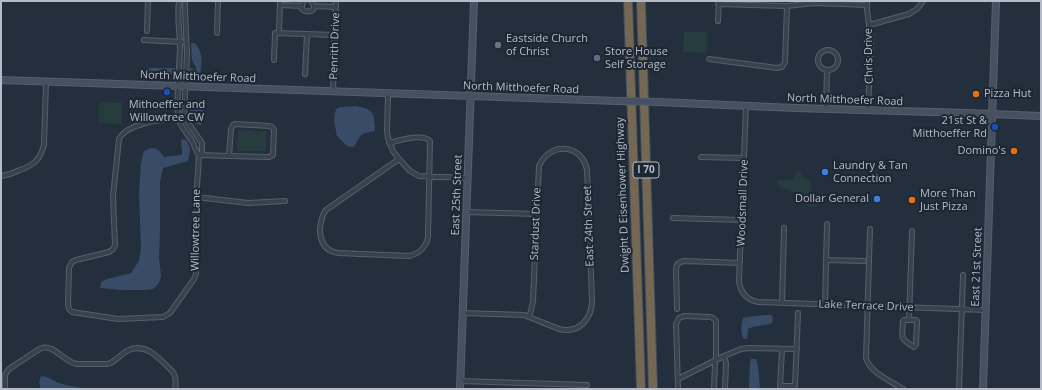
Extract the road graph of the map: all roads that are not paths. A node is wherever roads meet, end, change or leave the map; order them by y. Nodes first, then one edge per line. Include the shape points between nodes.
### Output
1 (148, 1) edge
2 (179, 1) edge
3 (185, 1) edge
4 (218, 1) edge
5 (304, 1) edge
6 (311, 1) edge
7 (336, 1) edge
8 (474, 1) edge
9 (628, 1) edge
10 (640, 1) edge
11 (924, 1) edge
12 (996, 1) edge
13 (280, 3) edge
14 (719, 3) edge
15 (749, 3) edge
16 (804, 3) edge
17 (867, 3) edge
18 (302, 6) junction
19 (314, 6) junction
20 (787, 6) junction
21 (336, 7) junction
22 (718, 20) dead end
23 (869, 24) junction
24 (147, 30) dead end
25 (217, 33) dead end
26 (279, 33) junction
27 (307, 34) junction
28 (335, 35) junction
29 (144, 40) dead end
30 (180, 41) junction
31 (186, 42) junction
32 (709, 59) dead end
33 (274, 60) dead end
34 (827, 70) junction
35 (305, 74) dead end
36 (1, 80) edge
37 (46, 82) junction
38 (178, 86) junction
39 (186, 87) junction
40 (333, 92) junction
41 (388, 94) junction
42 (470, 97) junction
43 (746, 106) junction
44 (826, 109) junction
45 (868, 111) junction
46 (993, 114) junction
47 (184, 116) junction
48 (1041, 116) edge
49 (178, 117) junction
50 (389, 143) junction
51 (567, 149) joint
52 (199, 155) junction
53 (229, 156) junction
54 (701, 157) dead end
55 (744, 158) junction
56 (399, 159) junction
57 (1, 176) edge
58 (430, 176) junction
59 (467, 178) junction
60 (196, 197) junction
61 (285, 201) dead end
62 (466, 212) junction
63 (537, 214) junction
64 (673, 218) dead end
65 (742, 220) junction
66 (827, 224) dead end
67 (784, 228) dead end
68 (870, 229) dead end
69 (912, 231) dead end
70 (826, 260) junction
71 (864, 261) dead end
72 (740, 263) junction
73 (963, 275) dead end
74 (747, 298) joint
75 (782, 303) junction
76 (825, 304) junction
77 (867, 306) junction
78 (910, 308) junction
79 (677, 309) dead end
80 (962, 309) junction
81 (985, 310) junction
82 (463, 313) junction
83 (798, 313) dead end
84 (529, 316) junction
85 (909, 320) junction
86 (782, 349) junction
87 (797, 349) junction
88 (724, 356) junction
89 (716, 360) junction
90 (678, 380) junction
91 (460, 381) junction
92 (587, 385) dead end
93 (5, 389) edge
94 (176, 389) edge
95 (460, 389) edge
96 (641, 389) edge
97 (653, 389) edge
98 (678, 389) edge
99 (714, 389) edge
100 (725, 389) edge
101 (903, 389) edge
102 (959, 389) edge
103 (983, 389) edge

1 - 24 street
2 - 30 street
3 - 31 street
4 - 25 street
5 - 18 street
6 - 19 street
7 - 21 street, Penrith Drive
8 - 42 main road, East 25th Street
9 - 96 highway, Dwight D Eisenhower Highway / I 70
10 - 97 highway, I 70
11 - 23 street via 918,9 909,14
12 - 46 main road, East 21st Street
13 - 18 street
13 - 26 street
14 - 15 street
14 - 22 street
15 - 20 street
16 - 17 street
16 - 20 street
17 - 23 street, Chris Drive
18 - 19 street via 303,10 308,12
19 - 21 street
20 - 32 street via 785,62 782,67
21 - 28 street, Penrith Drive
23 - 45 street, Chris Drive via 871,42
26 - 27 street
26 - 33 street via 275,33
27 - 28 street
27 - 35 street
28 - 40 street, Penrith Drive
29 - 30 street
30 - 31 street
30 - 38 street
31 - 39 street
34 - 34 street via 818,64 818,59 822,53 829,51 836,54 838,61 832,70
34 - 44 street
36 - 37 main road, North Mitthoefer Road
37 - 38 main road, North Mitthoefer Road
37 - 57 street via 44,145 41,155 28,167
38 - 39 main road, North Mitthoefer Road
38 - 49 street
39 - 40 main road, North Mitthoefer Road
39 - 47 street
40 - 41 main road, North Mitthoefer Road
41 - 42 main road, North Mitthoefer Road
41 - 50 street
42 - 43 main road, North Mitthoefer Road, bridge
42 - 59 main road, East 25th Street
43 - 44 main road, North Mitthoefer Road
43 - 55 street, Woodsmall Drive
44 - 45 main road, North Mitthoefer Road
45 - 46 main road, North Mitthoefer Road
46 - 48 main road, North Mitthoefer Road
46 - 81 main road, East 21st Street
47 - 49 street
47 - 52 street, Willowtree Lane via 202,143 202,153
49 - 52 street
49 - 60 street, Willowtree Lane via 146,122 124,132 120,138 113,196 115,245 109,252 76,260 70,264 68,309 74,313 118,319 161,317 168,314 195,277
50 - 56 street
50 - 58 street via 413,138 430,139
51 - 63 street, Stardust Drive via 553,150 541,161 538,170
51 - 84 street, East 24th Street via 580,155 587,170 592,300 590,313 587,320 577,328 569,330
52 - 53 street
52 - 60 street, Willowtree Lane
53 - 53 street via 271,157 274,128 233,125 230,129
54 - 55 street
55 - 65 street, Woodsmall Drive
56 - 58 street via 414,174
56 - 58 street via 326,210 320,228 324,246 338,253 408,256 419,252 428,237
58 - 59 street
59 - 62 main road, East 25th Street
60 - 61 street via 248,203
62 - 63 street
62 - 82 main road, East 25th Street
63 - 84 street, Stardust Drive via 533,301
64 - 65 street
65 - 72 street, Woodsmall Drive
66 - 70 street
67 - 75 street
68 - 77 street
69 - 78 street
70 - 71 street
70 - 76 street
72 - 74 street, Woodsmall Drive via 740,286
72 - 79 street via 679,263 676,266
73 - 80 street, East 21st Street
74 - 75 street, Lake Terrace Drive via 756,302
75 - 76 street, Lake Terrace Drive
76 - 77 street, Lake Terrace Drive
77 - 78 street, Lake Terrace Drive
77 - 101 street via 868,364
78 - 80 street, Lake Terrace Drive
78 - 85 street
80 - 81 street, Lake Terrace Drive
80 - 102 street, East 21st Street
81 - 103 main road, East 21st Street
82 - 84 street
82 - 91 main road, East 25th Street
83 - 87 street
85 - 85 street via 903,321 902,338 914,347 917,321
86 - 87 street
86 - 87 street via 780,386 795,385
86 - 88 street via 747,348
88 - 89 street
88 - 100 street
89 - 90 street
89 - 90 street via 715,319 684,316 678,319
89 - 99 street
90 - 98 street
91 - 92 street
91 - 95 main road, East 25th Street
93 - 94 street via 5,376 9,369 45,347 76,364 109,364 126,351 146,349 174,373

